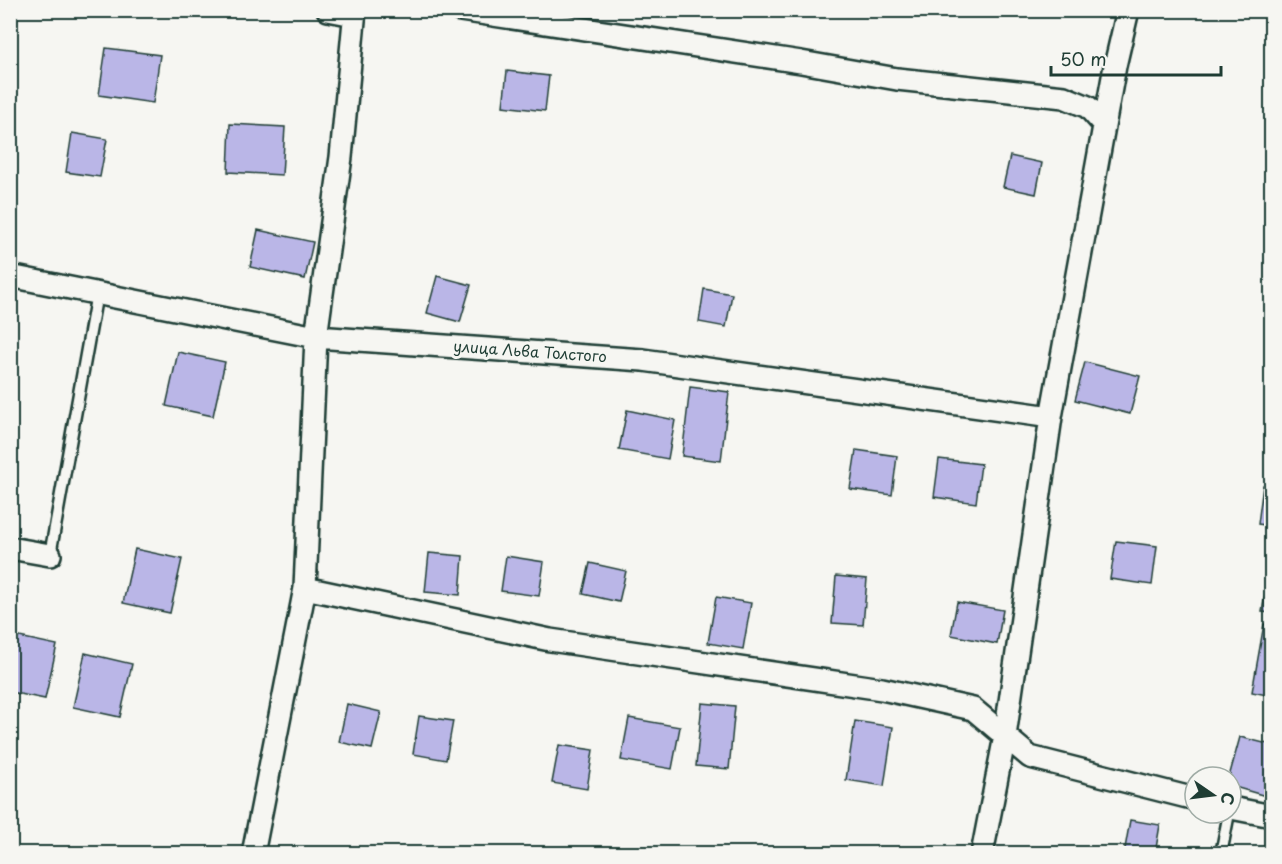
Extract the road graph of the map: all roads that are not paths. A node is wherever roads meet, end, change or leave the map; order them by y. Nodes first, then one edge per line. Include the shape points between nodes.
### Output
1 (328, 10) edge
2 (460, 10) edge
3 (1128, 10) edge
4 (355, 13) edge
5 (1104, 125) junction
6 (10, 276) edge
7 (97, 293) junction
8 (316, 337) junction
9 (1051, 417) junction
10 (10, 548) edge
11 (50, 555) joint
12 (305, 588) junction
13 (1005, 736) junction
14 (1183, 797) edge
15 (1243, 810) edge
16 (1272, 816) edge
17 (1227, 825) edge
18 (253, 854) edge
19 (982, 854) edge
20 (1221, 854) edge

1 - 4 street
2 - 5 street via 897,79 1064,97 1088,107
3 - 5 street
4 - 8 street via 342,157
5 - 9 street
6 - 7 street, улица Льва Толстого
7 - 8 street, улица Льва Толстого
7 - 11 lane
8 - 9 street, улица Льва Толстого via 643,360
8 - 12 street
9 - 13 street
10 - 11 street
12 - 13 street via 550,640 882,688 973,709
12 - 18 street
13 - 14 street via 1030,757
13 - 19 street
15 - 16 street
17 - 20 lane

